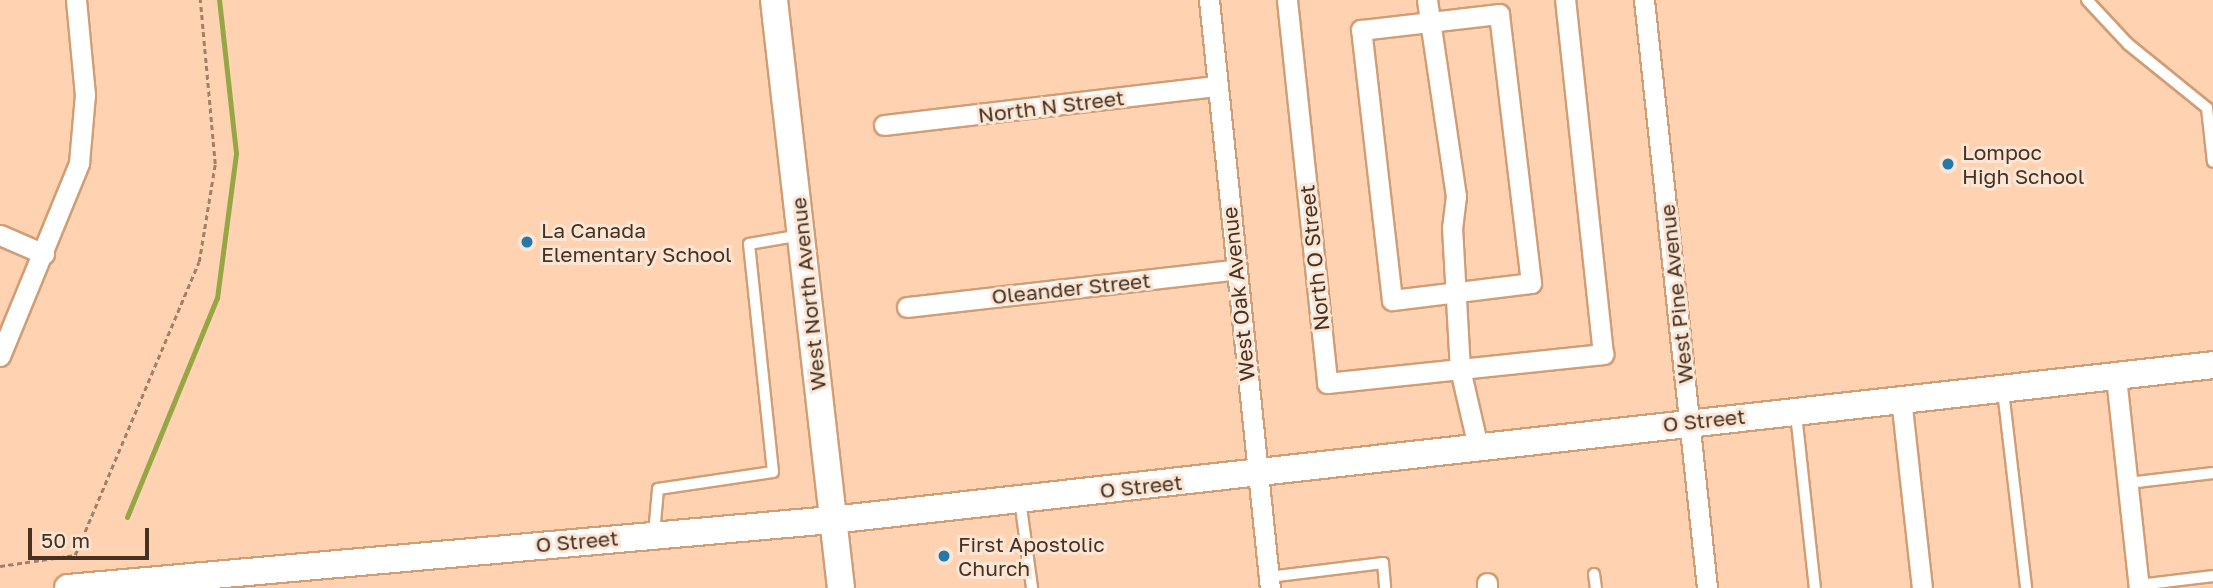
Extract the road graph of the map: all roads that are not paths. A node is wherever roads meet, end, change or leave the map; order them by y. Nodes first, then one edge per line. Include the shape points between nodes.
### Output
1 (76, 0) edge
2 (774, 0) edge
3 (1209, 0) edge
4 (1287, 0) edge
5 (1426, 0) edge
6 (1565, 0) edge
7 (1644, 0) edge
8 (2087, 0) edge
9 (1429, 22) junction
10 (1217, 86) junction
11 (884, 125) dead end
12 (2213, 162) edge
13 (0, 235) edge
14 (801, 235) junction
15 (44, 254) junction
16 (1234, 270) junction
17 (1459, 292) junction
18 (907, 307) dead end
19 (0, 356) edge
20 (2213, 365) edge
21 (1461, 369) junction
22 (2116, 377) junction
23 (2003, 387) junction
24 (1901, 398) junction
25 (1795, 410) junction
26 (1690, 421) junction
27 (1478, 447) junction
28 (1257, 473) junction
29 (2213, 474) edge
30 (2128, 483) junction
31 (1020, 499) junction
32 (832, 520) junction
33 (654, 535) junction
34 (1594, 574) dead end
35 (2213, 576) edge
36 (202, 580) edge
37 (1270, 583) edge
38 (2139, 587) edge
39 (68, 588) edge
40 (841, 588) edge
41 (1032, 588) edge
42 (1385, 588) edge
43 (1596, 588) edge
44 (1707, 588) edge
45 (1815, 588) edge
46 (1922, 588) edge
47 (2026, 588) edge

1 - 15 street via 83,136
2 - 14 street, West North Avenue
3 - 10 street, West Oak Avenue
4 - 21 street, North O Street via 1327,383
5 - 9 street
6 - 21 street, North O Street via 1603,354
7 - 26 street, West Pine Avenue
8 - 12 lane via 2128,44 2207,108
9 - 17 street via 1452,162
9 - 17 street via 1361,30 1392,300
9 - 17 street via 1499,14 1531,283
10 - 11 street, North N Street
10 - 16 street, West Oak Avenue
13 - 15 street
14 - 32 street, West North Avenue
14 - 33 lane via 749,244 773,472 658,489
15 - 19 street
16 - 18 street, Oleander Street
16 - 28 street, West Oak Avenue
17 - 21 street
20 - 22 street, O Street
21 - 27 street
22 - 23 street, O Street
22 - 30 street
23 - 24 street, O Street
23 - 47 lane
24 - 25 street, O Street
24 - 46 street
25 - 26 street, O Street
25 - 45 lane
26 - 27 street, O Street
26 - 44 street, West Pine Avenue
27 - 28 street, O Street
28 - 31 street, O Street
28 - 37 street, West Oak Avenue
29 - 30 lane
30 - 38 street
31 - 32 street, O Street
31 - 41 lane
32 - 33 street, O Street
32 - 40 street, West North Avenue
33 - 36 street, O Street
34 - 43 lane
35 - 38 lane
36 - 39 street, O Street
37 - 42 lane via 1383,563

